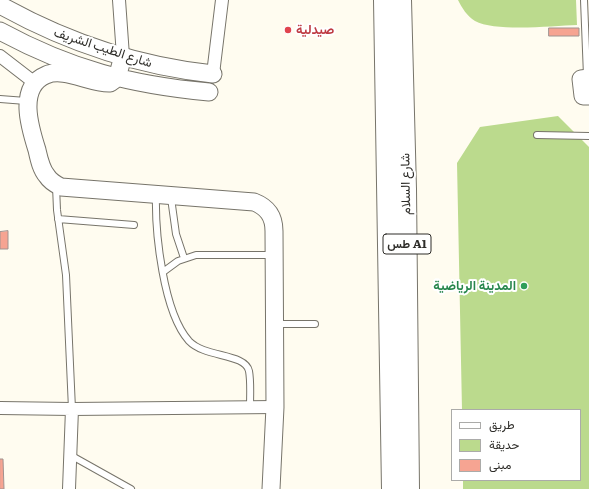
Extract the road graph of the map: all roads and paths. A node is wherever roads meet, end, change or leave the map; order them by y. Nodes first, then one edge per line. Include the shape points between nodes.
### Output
1 (119, 0) edge
2 (222, 0) edge
3 (384, 0) edge
4 (401, 0) edge
5 (584, 0) edge
6 (0, 5) edge
7 (0, 31) edge
8 (587, 37) edge
9 (0, 56) edge
10 (123, 56) junction
11 (213, 74) joint
12 (117, 78) junction
13 (586, 78) edge
14 (35, 83) junction
15 (209, 92) dead end
16 (586, 96) edge
17 (0, 99) edge
18 (29, 101) junction
19 (537, 135) dead end
20 (589, 136) edge
21 (56, 184) junction
22 (164, 194) junction
23 (58, 219) junction
24 (134, 225) dead end
25 (274, 256) junction
26 (184, 258) junction
27 (163, 272) junction
28 (275, 324) junction
29 (315, 324) dead end
30 (250, 407) junction
31 (275, 407) junction
32 (0, 408) edge
33 (72, 409) junction
34 (72, 456) junction
35 (69, 489) edge
36 (131, 489) edge
37 (271, 489) edge
38 (392, 489) edge
39 (409, 489) edge

1 - 10 street
2 - 11 street
3 - 38 highway, شارع السلام / طس A1
4 - 39 highway, شارع السلام / طس A1
5 - 8 lane
6 - 10 main road, شارع الطيب الشريف via 52,33
7 - 12 main road, شارع الطيب الشريف via 68,63
8 - 13 lane
9 - 14 street
10 - 11 main road, شارع الطيب الشريف via 173,69
10 - 12 main road
12 - 14 main road via 114,82 106,83 55,73
12 - 15 main road, شارع الطيب الشريف via 146,85
13 - 16 main road
14 - 18 main road
17 - 18 lane
18 - 21 main road via 30,127 42,167
19 - 20 lane
21 - 22 main road via 67,188
21 - 23 lane
22 - 25 main road via 259,204 267,210 273,220
22 - 26 lane
22 - 27 lane via 158,241
23 - 24 lane
23 - 33 lane via 66,275
25 - 26 lane via 203,255
25 - 28 main road
26 - 27 lane
27 - 30 lane via 174,311 188,340 205,352 239,359 245,364 249,371
28 - 29 lane
28 - 31 main road
30 - 31 street
30 - 33 street
31 - 37 main road
32 - 33 street
33 - 34 street
34 - 35 street
34 - 36 lane

